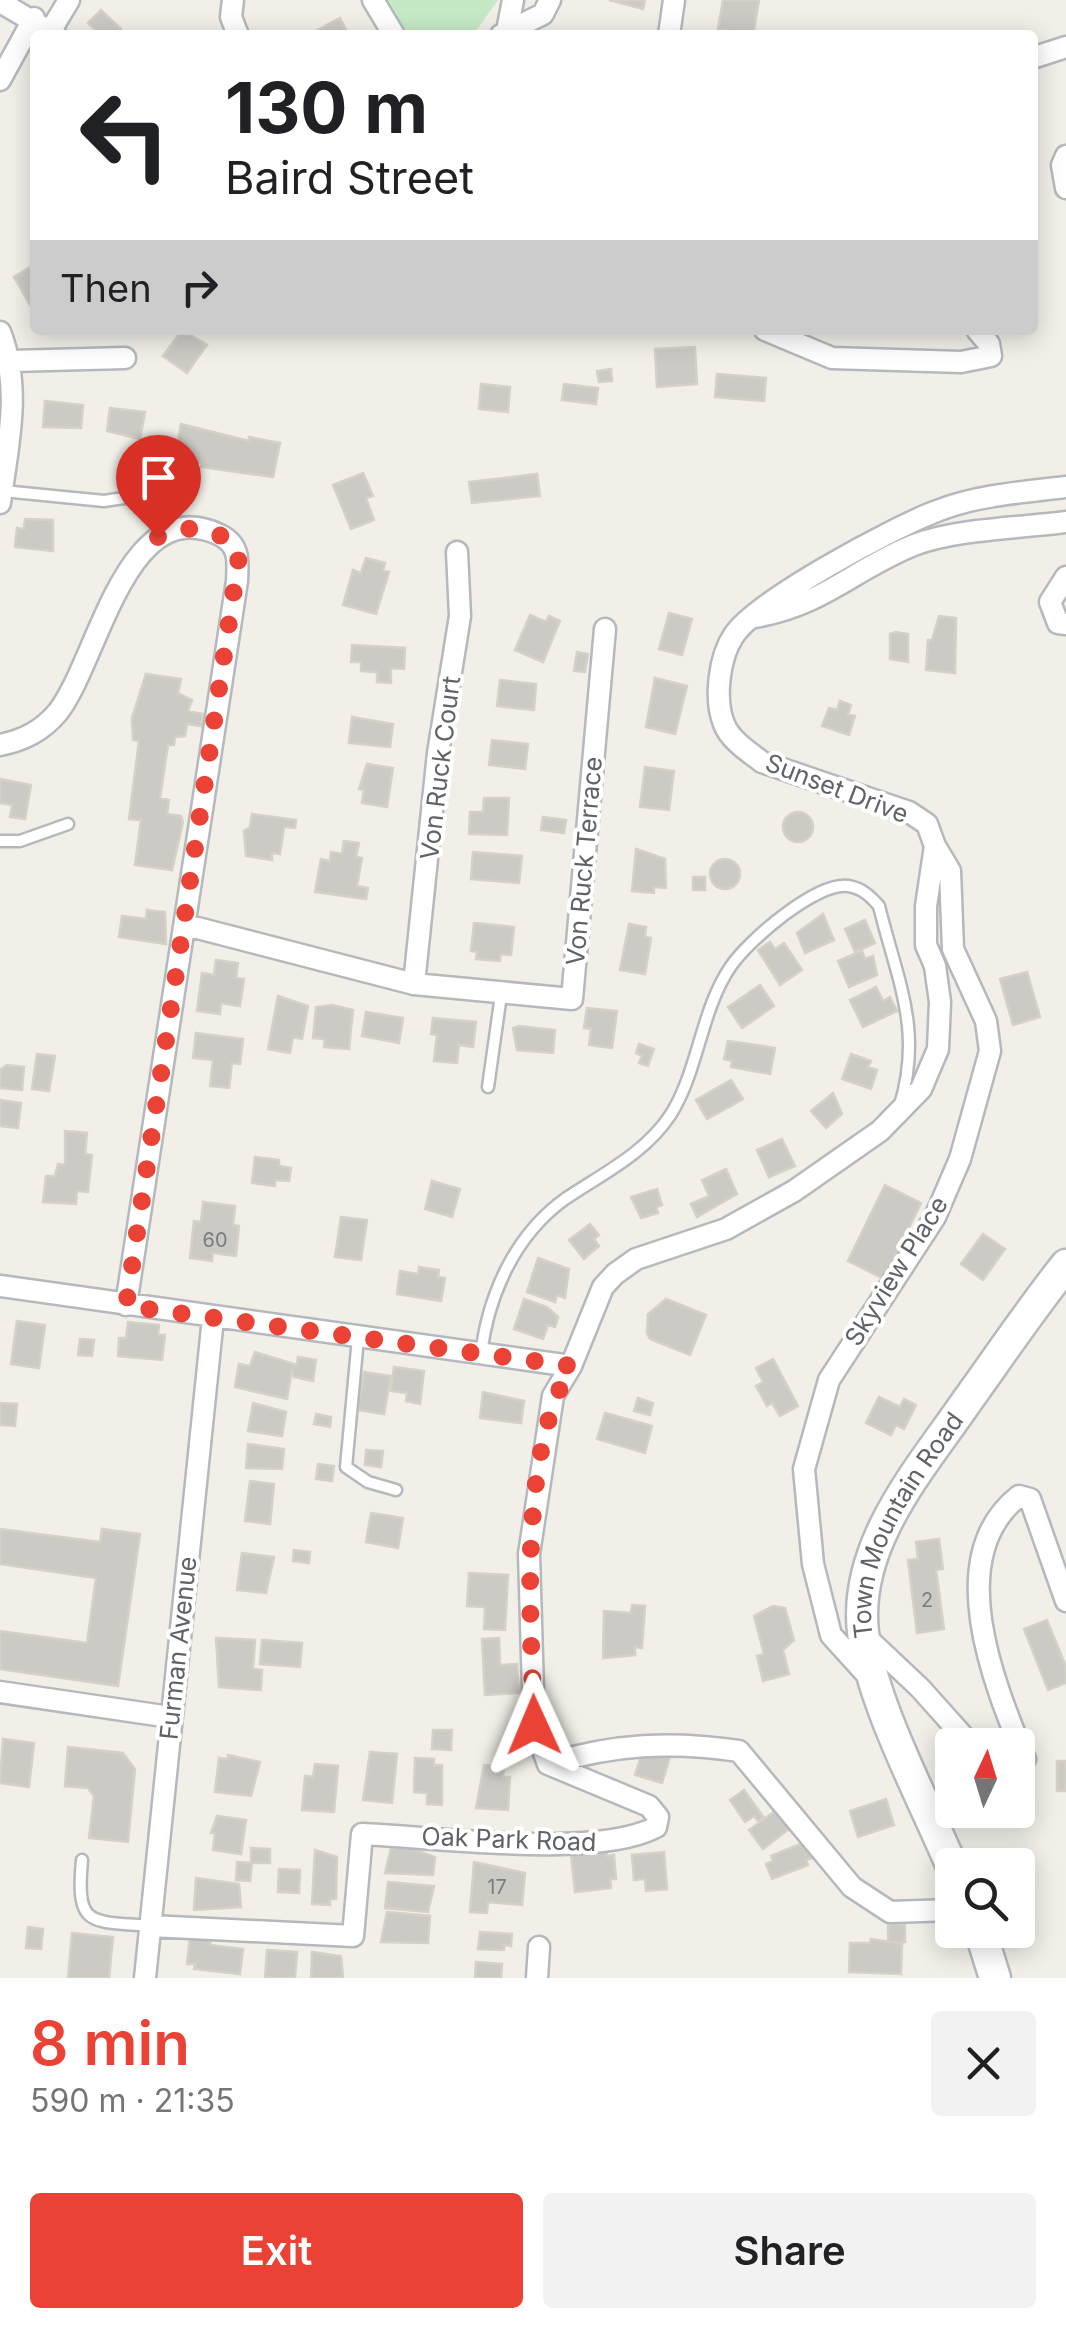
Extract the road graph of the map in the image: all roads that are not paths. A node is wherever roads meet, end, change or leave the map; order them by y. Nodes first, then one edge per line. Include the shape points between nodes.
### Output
1 (69, 0) edge
2 (233, 0) edge
3 (373, 0) edge
4 (512, 0) edge
5 (550, 0) edge
6 (674, 0) edge
7 (0, 2) edge
8 (47, 28) edge
9 (236, 30) edge
10 (391, 30) edge
11 (505, 30) edge
12 (510, 30) edge
13 (670, 30) edge
14 (1066, 46) edge
15 (30, 47) edge
16 (1038, 56) edge
17 (0, 80) edge
18 (1066, 156) edge
19 (1066, 188) edge
20 (0, 332) edge
21 (777, 335) edge
22 (814, 335) edge
23 (981, 335) edge
24 (126, 358) dead end
25 (832, 358) junction
26 (10, 360) junction
27 (1066, 487) edge
28 (190, 488) dead end
29 (1, 497) edge
30 (1066, 522) edge
31 (457, 552) dead end
32 (1066, 576) edge
33 (753, 617) junction
34 (1066, 624) edge
35 (605, 629) dead end
36 (0, 745) edge
37 (68, 824) dead end
38 (0, 841) edge
39 (935, 846) junction
40 (186, 925) junction
41 (414, 984) junction
42 (501, 995) junction
43 (488, 1087) dead end
44 (897, 1113) junction
45 (1066, 1265) edge
46 (0, 1286) edge
47 (126, 1306) junction
48 (212, 1318) junction
49 (358, 1338) junction
50 (481, 1356) junction
51 (572, 1366) junction
52 (396, 1490) dead end
53 (1066, 1601) edge
54 (863, 1634) junction
55 (876, 1686) junction
56 (0, 1692) edge
57 (170, 1717) junction
58 (954, 1728) edge
59 (1013, 1728) edge
60 (548, 1764) junction
61 (944, 1848) edge
62 (82, 1860) dead end
63 (935, 1911) edge
64 (151, 1926) junction
65 (539, 1947) dead end
66 (986, 1948) edge
67 (145, 1978) edge
68 (537, 1978) edge
69 (996, 1978) edge

1 - 8 street
2 - 9 street
3 - 10 street
4 - 11 street
5 - 12 street via 543,14
6 - 13 street
7 - 8 street
14 - 16 street
15 - 17 street
18 - 19 street
20 - 26 street
21 - 25 street
22 - 25 street
23 - 25 street via 991,356 982,359
24 - 26 street
26 - 29 street via 12,421
27 - 33 street, Sunset Drive via 937,510 770,600
28 - 29 lane via 104,501
30 - 33 street via 918,544 828,595
31 - 41 street, Von Ruck Court via 460,616
32 - 34 street via 1050,602 1058,623
33 - 39 street, Sunset Drive via 734,634 722,665 724,726 762,762 909,812 928,824
35 - 42 street, Von Ruck Terrace via 572,999
36 - 40 street via 22,740 62,707 140,552 180,528 200,528 232,543 239,556 237,580
37 - 38 lane
39 - 44 street, Sunset Drive via 926,946 940,1002 938,1050 920,1089
39 - 55 street, Skyview Place via 950,872 953,949 986,1020 990,1051 960,1159 935,1217 829,1380 804,1469 814,1564 831,1635
40 - 41 street, Von Ruck Terrace
40 - 47 street
41 - 42 street, Von Ruck Terrace
42 - 43 lane
44 - 50 lane via 912,1027 879,906 856,889 826,889 750,944 730,967 670,1115 616,1168 538,1221 520,1244 490,1308
44 - 51 street, Sunset Drive via 794,1191 726,1229 636,1260 615,1274 603,1287
45 - 54 main road, Town Mountain Road via 901,1496 869,1566
46 - 47 street
47 - 48 street
48 - 49 street
48 - 57 street, Furman Avenue
49 - 50 street
49 - 52 lane via 346,1467
50 - 51 street
51 - 60 street via 552,1396 529,1554 534,1725
53 - 59 street via 1030,1498 1019,1496 1002,1509 988,1542 976,1598
54 - 55 main road, Town Mountain Road
54 - 58 street
55 - 61 main road, Town Mountain Road
56 - 57 street
57 - 64 street, Furman Avenue
60 - 63 street via 600,1748 648,1744 739,1752 852,1887 890,1912
60 - 64 street, Oak Park Road via 649,1806 658,1817 656,1827 632,1840 590,1844 362,1834 353,1936
62 - 64 lane via 78,1900 88,1916
64 - 67 street, Furman Avenue
65 - 68 street
66 - 69 main road

